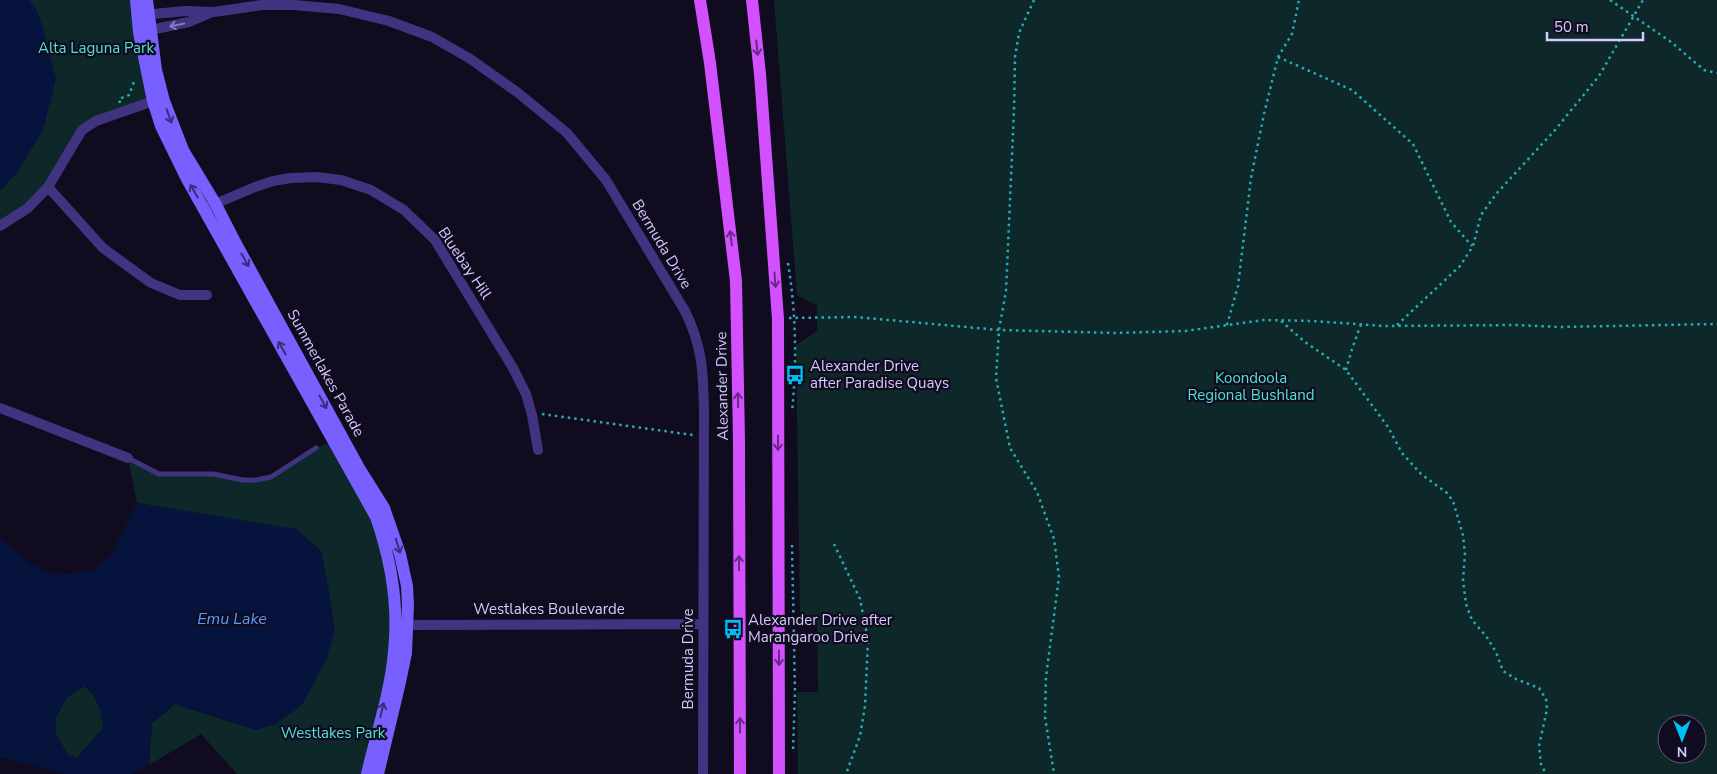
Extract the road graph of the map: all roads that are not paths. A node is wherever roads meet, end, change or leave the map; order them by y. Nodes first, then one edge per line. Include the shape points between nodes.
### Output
1 (136, 0) edge
2 (147, 0) edge
3 (700, 0) edge
4 (752, 0) edge
5 (214, 12) junction
6 (143, 15) junction
7 (144, 31) junction
8 (158, 99) junction
9 (48, 187) junction
10 (210, 206) junction
11 (0, 226) edge
12 (207, 295) dead end
13 (0, 408) edge
14 (316, 448) dead end
15 (538, 450) dead end
16 (128, 458) joint
17 (395, 624) junction
18 (703, 624) junction
19 (408, 625) junction
20 (367, 774) edge
21 (378, 774) edge
22 (703, 774) edge
23 (740, 774) edge
24 (779, 774) edge

1 - 6 street, Summerlakes Parade
2 - 6 street, Summerlakes Parade
23 -> 3 main road, Alexander Drive via 736,281
4 -> 24 main road via 778,319
5 - 6 street, Bermuda Drive
5 -> 7 street, Bermuda Drive via 189,22
5 - 18 street, Bermuda Drive via 262,5 339,9 389,21 432,37 517,92 567,133 606,180 695,332 700,351 704,437
6 - 7 street, Summerlakes Parade
7 - 8 street, Summerlakes Parade
8 - 9 street via 96,121 82,130
8 - 10 street, Summerlakes Parade via 161,126 172,152
9 - 11 street via 28,208
9 - 12 street via 103,248 152,283 180,295
10 - 15 street, Bluebay Hill via 273,181 316,177 341,180 371,190 404,210 440,248 514,368 526,394
17 -> 10 street, Summerlakes Parade via 392,571 376,517
10 -> 19 street, Summerlakes Parade via 235,242 384,508 404,572
13 - 16 street
14 - 16 lane via 271,477 256,480 214,474 159,474
17 - 19 street, Westlakes Boulevarde
20 -> 17 street, Summerlakes Parade via 389,683
18 - 19 street, Westlakes Boulevarde
18 - 22 street, Bermuda Drive
19 - 21 street, Summerlakes Parade via 400,682

